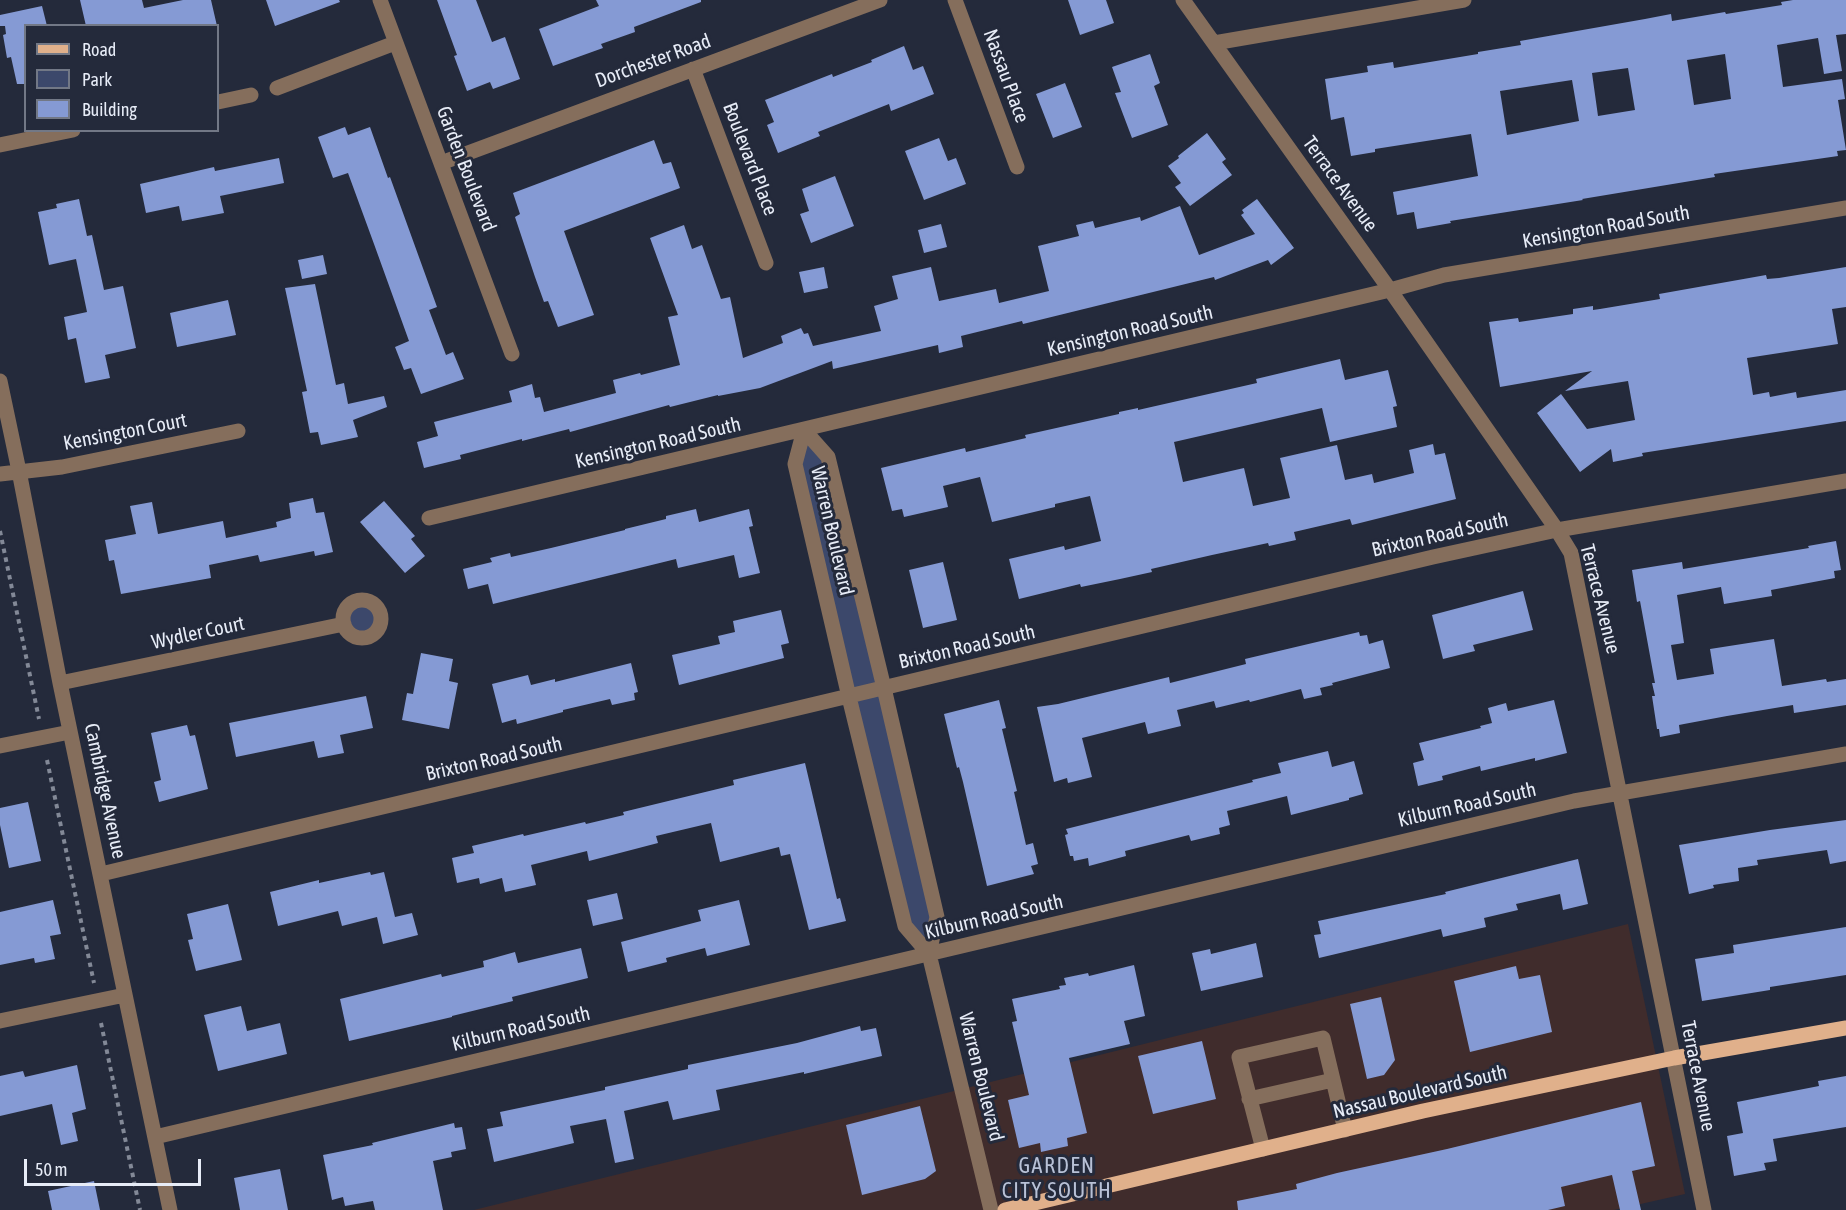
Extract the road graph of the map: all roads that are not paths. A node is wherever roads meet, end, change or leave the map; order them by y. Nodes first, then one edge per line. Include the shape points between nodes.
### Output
1 (380, 0) edge
2 (880, 0) edge
3 (955, 0) edge
4 (1183, 0) edge
5 (1464, 0) edge
6 (395, 43) junction
7 (1214, 43) junction
8 (693, 69) junction
9 (277, 88) dead end
10 (251, 95) dead end
11 (219, 102) edge
12 (63, 132) edge
13 (0, 145) edge
14 (441, 162) junction
15 (1017, 167) dead end
16 (1846, 208) edge
17 (766, 263) dead end
18 (1390, 290) junction
19 (512, 354) dead end
20 (0, 381) edge
21 (804, 430) junction
22 (238, 431) dead end
23 (20, 471) junction
24 (0, 474) edge
25 (1846, 481) edge
26 (429, 518) dead end
27 (1557, 530) junction
28 (344, 624) dead end
29 (60, 682) junction
30 (884, 688) junction
31 (849, 697) junction
32 (70, 732) junction
33 (0, 746) edge
34 (1846, 754) edge
35 (1621, 793) junction
36 (101, 874) junction
37 (929, 954) junction
38 (126, 995) junction
39 (0, 1021) edge
40 (1846, 1028) edge
41 (1674, 1058) junction
42 (1333, 1080) junction
43 (1249, 1099) junction
44 (1345, 1130) junction
45 (155, 1137) junction
46 (1263, 1149) junction
47 (170, 1210) edge
48 (991, 1210) edge
49 (1005, 1210) edge
50 (1704, 1210) edge

1 - 6 street, Garden Boulevard
2 - 8 street, Dorchester Road
3 - 15 street, Nassau Place
4 - 7 street, Terrace Avenue
5 - 7 street
6 - 9 street
6 - 14 street, Garden Boulevard
7 - 18 street, Terrace Avenue
8 - 14 street, Dorchester Road
8 - 17 street, Boulevard Place
10 - 11 street
12 - 13 street
14 - 19 street, Garden Boulevard
16 - 18 street, Kensington Road South via 1444,275
18 - 21 street, Kensington Road South
18 - 27 street, Terrace Avenue
20 - 23 street, Cambridge Avenue
21 - 26 street, Kensington Road South
21 - 30 street, Warren Boulevard via 828,457
21 - 31 street, Warren Boulevard via 795,464
22 - 23 street, Kensington Court via 62,467
23 - 24 street, Kensington Court
23 - 29 street, Cambridge Avenue
25 - 27 street, Brixton Road South
27 - 30 street, Brixton Road South
27 - 35 street, Terrace Avenue via 1571,553
28 - 29 street, Wydler Court
29 - 32 street, Cambridge Avenue
30 - 31 street, Brixton Road South
30 - 37 street, Warren Boulevard via 937,917
31 - 36 street, Brixton Road South
31 - 37 street, Warren Boulevard via 905,926
32 - 33 street
32 - 36 street, Cambridge Avenue
34 - 35 street, Kilburn Road South
35 - 37 street, Kilburn Road South
35 - 41 street, Terrace Avenue
36 - 38 street, Cambridge Avenue
37 - 45 street, Kilburn Road South
37 - 48 street, Warren Boulevard
38 - 39 street
38 - 45 street, Cambridge Avenue
40 - 41 main road, Nassau Boulevard South
41 - 44 main road, Nassau Boulevard South
41 - 50 street, Terrace Avenue
42 - 43 street
42 - 43 street via 1323,1038 1239,1057
42 - 44 street
43 - 46 street
44 - 46 main road, Nassau Boulevard South
45 - 47 street, Cambridge Avenue
46 - 49 main road, Nassau Boulevard South

